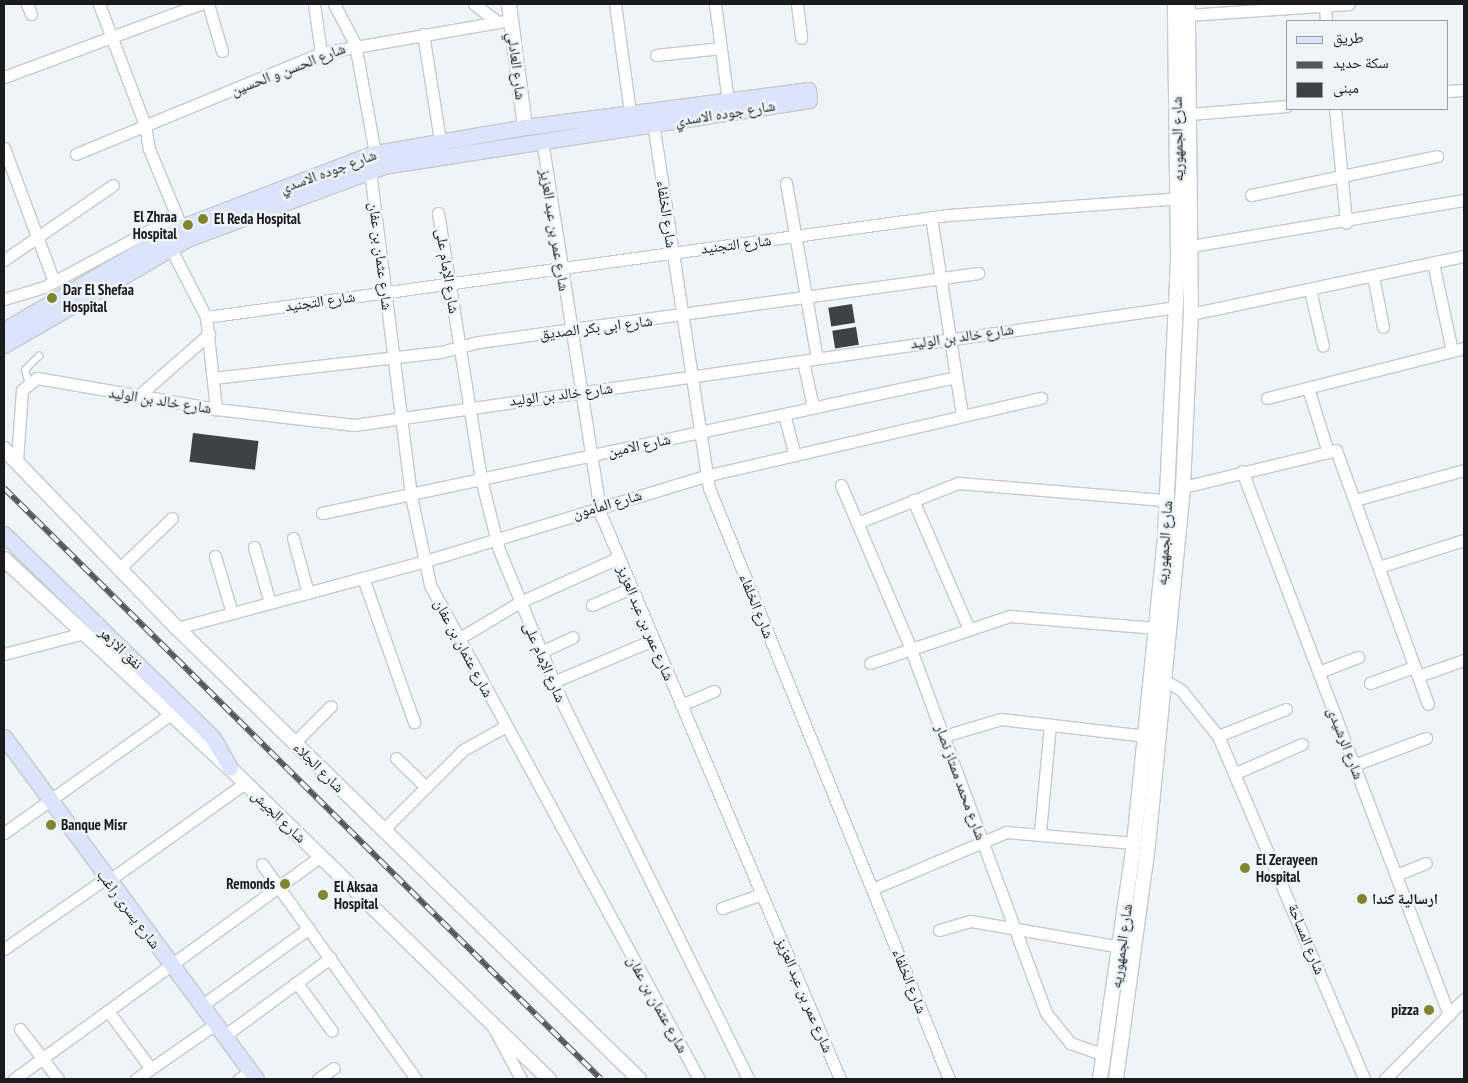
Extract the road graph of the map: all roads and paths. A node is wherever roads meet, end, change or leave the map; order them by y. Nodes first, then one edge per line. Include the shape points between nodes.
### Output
1 (99, 4) edge
2 (200, 4) edge
3 (208, 4) edge
4 (314, 4) edge
5 (334, 4) edge
6 (474, 4) edge
7 (509, 4) edge
8 (615, 4) edge
9 (715, 4) edge
10 (797, 4) edge
11 (1175, 4) edge
12 (1349, 4) edge
13 (1325, 5) edge
14 (1246, 7) edge
15 (1188, 9) edge
16 (1326, 20) edge
17 (505, 21) junction
18 (423, 34) junction
19 (112, 36) junction
20 (801, 38) dead end
21 (355, 44) junction
22 (721, 48) junction
23 (222, 51) dead end
24 (321, 53) junction
25 (656, 55) dead end
26 (4, 76) edge
27 (1464, 90) edge
28 (1448, 91) edge
29 (728, 105) joint
30 (1286, 106) edge
31 (1335, 110) edge
32 (630, 112) junction
33 (1190, 114) junction
34 (652, 116) junction
35 (145, 126) junction
36 (525, 127) junction
37 (440, 140) junction
38 (542, 140) junction
39 (4, 148) edge
40 (375, 153) junction
41 (76, 154) dead end
42 (1437, 156) dead end
43 (370, 171) junction
44 (1341, 176) junction
45 (786, 183) dead end
46 (113, 185) dead end
47 (1251, 195) dead end
48 (1178, 198) junction
49 (1464, 200) edge
50 (438, 213) dead end
51 (931, 217) junction
52 (1346, 222) junction
53 (184, 233) junction
54 (797, 236) junction
55 (37, 238) junction
56 (1191, 246) junction
57 (170, 247) junction
58 (672, 252) junction
59 (1464, 256) edge
60 (4, 260) edge
61 (1433, 263) junction
62 (561, 267) junction
63 (978, 274) dead end
64 (1373, 276) junction
65 (941, 279) junction
66 (54, 282) junction
67 (449, 283) junction
68 (1310, 290) junction
69 (385, 292) junction
70 (4, 299) edge
71 (807, 299) junction
72 (1177, 307) junction
73 (1191, 314) junction
74 (681, 316) junction
75 (206, 318) junction
76 (1383, 327) dead end
77 (4, 330) edge
78 (570, 330) junction
79 (25, 332) junction
80 (208, 334) junction
81 (950, 337) junction
82 (4, 345) edge
83 (1323, 346) dead end
84 (460, 347) junction
85 (1464, 348) edge
86 (4, 351) edge
87 (1452, 352) junction
88 (39, 356) dead end
89 (394, 358) junction
90 (817, 358) junction
91 (803, 361) junction
92 (956, 377) junction
93 (213, 378) junction
94 (690, 378) junction
95 (28, 381) junction
96 (1308, 388) junction
97 (580, 392) junction
98 (137, 397) junction
99 (1041, 398) dead end
100 (1266, 398) dead end
101 (469, 405) junction
102 (813, 407) junction
103 (216, 409) junction
104 (784, 414) junction
105 (962, 416) junction
106 (400, 418) junction
107 (698, 433) junction
108 (4, 449) edge
109 (1327, 449) junction
110 (590, 456) junction
111 (795, 456) junction
112 (17, 461) junction
113 (1464, 470) edge
114 (1242, 471) junction
115 (706, 476) junction
116 (481, 479) junction
117 (841, 485) dead end
118 (1183, 487) junction
119 (411, 496) junction
120 (913, 500) junction
121 (1167, 500) junction
122 (1355, 500) junction
123 (599, 506) junction
124 (322, 513) dead end
125 (172, 518) dead end
126 (857, 523) junction
127 (4, 534) edge
128 (292, 538) dead end
129 (495, 538) junction
130 (1464, 540) edge
131 (254, 547) dead end
132 (215, 556) dead end
133 (4, 558) edge
134 (618, 558) junction
135 (422, 562) junction
136 (1379, 567) junction
137 (120, 568) junction
138 (363, 578) junction
139 (631, 588) junction
140 (308, 593) junction
141 (520, 602) junction
142 (270, 603) junction
143 (592, 605) dead end
144 (232, 613) junction
145 (968, 627) junction
146 (178, 628) junction
147 (1157, 628) junction
148 (84, 633) junction
149 (573, 637) dead end
150 (458, 639) junction
151 (653, 640) junction
152 (910, 647) junction
153 (541, 652) junction
154 (4, 654) edge
155 (1358, 657) dead end
156 (1464, 660) edge
157 (870, 663) dead end
158 (1319, 672) junction
159 (1416, 672) junction
160 (1159, 676) junction
161 (553, 682) junction
162 (1370, 683) dead end
163 (714, 691) dead end
164 (1428, 704) dead end
165 (681, 705) junction
166 (332, 706) dead end
167 (1286, 709) dead end
168 (1155, 712) junction
169 (172, 714) junction
170 (414, 722) dead end
171 (1050, 724) junction
172 (506, 726) junction
173 (944, 736) junction
174 (1146, 736) junction
175 (1218, 736) junction
176 (4, 737) edge
177 (1426, 738) dead end
178 (294, 743) junction
179 (1302, 744) dead end
180 (396, 758) dead end
181 (1354, 765) junction
182 (230, 768) junction
183 (1236, 773) junction
184 (245, 783) junction
185 (426, 786) junction
186 (50, 802) junction
187 (382, 830) junction
188 (1040, 832) junction
189 (4, 833) edge
190 (982, 840) junction
191 (1134, 844) junction
192 (321, 856) junction
193 (1426, 863) dead end
194 (262, 864) dead end
195 (1396, 875) junction
196 (107, 879) junction
197 (280, 886) junction
198 (872, 889) junction
199 (762, 894) junction
200 (722, 908) dead end
201 (309, 928) junction
202 (1015, 928) junction
203 (939, 930) dead end
204 (1122, 948) junction
205 (4, 949) edge
206 (330, 958) junction
207 (171, 965) junction
208 (297, 983) junction
209 (1464, 999) edge
210 (201, 1006) junction
211 (108, 1011) junction
212 (1449, 1015) junction
213 (489, 1017) junction
214 (20, 1029) dead end
215 (219, 1030) junction
216 (332, 1031) dead end
217 (1104, 1054) junction
218 (42, 1059) junction
219 (334, 1068) dead end
220 (150, 1069) junction
221 (248, 1077) edge
222 (14, 1079) edge
223 (58, 1079) edge
224 (136, 1079) edge
225 (318, 1079) edge
226 (416, 1079) edge
227 (521, 1079) edge
228 (549, 1079) edge
229 (640, 1079) edge
230 (699, 1079) edge
231 (748, 1079) edge
232 (837, 1079) edge
233 (949, 1079) edge
234 (1100, 1079) edge
235 (1116, 1079) edge
236 (1364, 1079) edge
237 (1386, 1079) edge

1 - 19 street
2 - 19 street
3 - 23 street
4 - 24 street
5 - 21 street
6 - 17 street
7 - 17 street, شارع العادلي
8 - 32 street
9 - 22 street
10 - 20 street
11 - 48 street, شارع الجمهوريه
12 - 13 street
13 - 14 street
13 - 16 street
14 - 15 street
15 - 33 street, شارع الجمهوريه
17 - 18 street, شارع الحسن و الحسين
17 - 36 street, شارع العادلي
18 - 21 street, شارع الحسن و الحسين
18 - 37 street
19 - 26 street
19 - 35 street
21 - 24 street, شارع الحسن و الحسين
21 - 40 street
22 - 25 street
22 - 29 street
24 - 35 street, شارع الحسن و الحسين
27 - 28 street
29 - 34 main road, شارع جوده الاسدي
30 - 33 street
31 - 44 street
32 - 34 main road, شارع جوده الاسدي
32 - 36 main road, شارع جوده الاسدي
33 - 56 street, شارع الجمهوريه
34 - 38 main road, شارع جوده الاسدي
34 - 58 street, شارع الخلفاء
35 - 41 street, شارع الحسن و الحسين
35 - 53 street via 148,149
36 - 37 main road, شارع جوده الاسدي
37 - 40 main road, شارع جوده الاسدي
38 - 43 main road, شارع جوده الاسدي via 413,159
38 - 62 street, شارع عمر بن عبد العزيز
39 - 55 street
40 - 53 main road, شارع جوده الاسدي
42 - 44 street
43 - 53 main road, شارع جوده الاسدي
43 - 69 street, شارع عثمان بن عفان
44 - 47 street
44 - 52 street
45 - 54 street
46 - 55 street
48 - 51 street, شارع التجنيد
48 - 72 street, شارع الجمهوريه
49 - 52 street
50 - 67 street, شارع الإمام على
51 - 54 street, شارع التجنيد
51 - 65 street
52 - 56 street
53 - 57 main road, شارع جوده الاسدي
53 - 66 street, شارع جوده الاسدي via 145,231
53 - 77 main road, شارع جوده الاسدي
54 - 58 street, شارع التجنيد
54 - 71 street
55 - 60 street
55 - 66 street
56 - 73 street, شارع الجمهوريه
57 - 75 street
57 - 79 main road, شارع جوده الاسدي
58 - 62 street, شارع التجنيد
58 - 74 street, شارع الخلفاء
59 - 61 street
61 - 64 street
61 - 87 street
62 - 67 street, شارع التجنيد
62 - 78 street, شارع عمر بن عبد العزيز
63 - 65 street, شارع ابى بكر الصديق
64 - 68 street
64 - 76 street
65 - 71 street, شارع ابى بكر الصديق
65 - 81 street
66 - 70 street, شارع جوده الاسدي
67 - 69 street, شارع التجنيد
67 - 84 street, شارع الإمام على
68 - 73 street
68 - 83 street
69 - 75 street, شارع التجنيد
69 - 89 street, شارع عثمان بن عفان
71 - 74 street, شارع ابى بكر الصديق
71 - 90 street
72 - 81 street, شارع خالد بن الوليد
72 - 121 street, شارع الجمهوريه
73 - 118 street, شارع الجمهوريه
74 - 78 street, شارع ابى بكر الصديق
74 - 94 street, شارع الخلفاء
75 - 80 street
78 - 84 street, شارع ابى بكر الصديق
78 - 97 street, شارع عمر بن عبد العزيز
79 - 82 main road
79 - 86 main road
80 - 93 street
80 - 98 street
81 - 90 street, شارع خالد بن الوليد
81 - 92 street
84 - 89 street, شارع ابى بكر الصديق
84 - 101 street, شارع الإمام على
85 - 87 street
87 - 96 street
88 - 95 lane via 25,370
89 - 93 street, شارع ابى بكر الصديق
89 - 106 street, شارع عثمان بن عفان
90 - 91 street, شارع خالد بن الوليد
91 - 94 street, شارع خالد بن الوليد
91 - 102 street
92 - 102 street, شارع الامين
92 - 105 street
93 - 103 street
94 - 97 street, شارع خالد بن الوليد
94 - 107 street, شارع الخلفاء
95 - 98 street, شارع خالد بن الوليد via 37,378
95 - 112 street via 22,390
96 - 100 street
96 - 109 street
97 - 101 street, شارع خالد بن الوليد
97 - 110 street, شارع عمر بن عبد العزيز
98 - 103 street, شارع خالد بن الوليد
99 - 105 street, شارع المأمون
101 - 106 street, شارع خالد بن الوليد
101 - 116 street, شارع الإمام على
102 - 104 street, شارع الامين
103 - 106 street, شارع خالد بن الوليد via 337,425
104 - 107 street, شارع الامين
104 - 111 street
105 - 111 street, شارع المأمون
106 - 119 street, شارع عثمان بن عفان
107 - 110 street, شارع الامين
107 - 115 street, شارع الخلفاء
108 - 112 street, شارع الجلاء
109 - 114 street
109 - 122 street via 1338,452
110 - 116 street, شارع الامين
110 - 123 street, شارع عمر بن عبد العزيز
111 - 115 street, شارع المأمون
112 - 137 street, شارع الجلاء
113 - 122 street
114 - 118 street
114 - 158 street, شارع الرشيدى
115 - 123 street, شارع المأمون
115 - 198 street, شارع الخلفاء
116 - 119 street, شارع الامين
116 - 129 street, شارع الإمام على
117 - 126 street, شارع محمد ممتاز نصار
118 - 160 street, شارع الجمهوريه
119 - 124 street, شارع الامين
119 - 135 street, شارع عثمان بن عفان
120 - 121 street via 966,482
120 - 126 street
120 - 145 street
121 - 147 street, شارع الجمهوريه
122 - 136 street
123 - 129 street, شارع المأمون
123 - 134 street, شارع عمر بن عبد العزيز
125 - 137 street
126 - 152 street, شارع محمد ممتاز نصار
127 - 182 main road, نفق الازهر via 214,738
128 - 140 street
129 - 135 street, شارع المأمون
129 - 141 street, شارع الإمام على
130 - 136 street
131 - 142 street
132 - 144 street
133 - 148 street, شارع الجيش
134 - 139 street, شارع عمر بن عبد العزيز
134 - 141 street
135 - 138 street, شارع المأمون
135 - 150 street, شارع عثمان بن عفان
136 - 159 street
137 - 146 street, شارع الجلاء
138 - 140 street, شارع المأمون
138 - 170 street
139 - 143 street
139 - 151 street, شارع عمر بن عبد العزيز
140 - 142 street, شارع المأمون
141 - 150 street
141 - 153 street, شارع الإمام على
142 - 144 street, شارع المأمون
144 - 146 street, شارع المأمون
145 - 147 street via 1020,615
145 - 152 street
146 - 178 street, شارع الجلاء
147 - 160 street, شارع الجمهوريه
148 - 154 street
148 - 169 street, شارع الجيش
149 - 153 street
150 - 172 street, شارع عثمان بن عفان
151 - 161 street
151 - 165 street, شارع عمر بن عبد العزيز
152 - 157 street
152 - 173 street, شارع محمد ممتاز نصار
153 - 161 street, شارع الإمام على
155 - 158 street
156 - 159 street
158 - 181 street, شارع الرشيدى
159 - 162 street
159 - 164 street
160 - 168 street, شارع الجمهوريه
160 - 175 street, شارع المساحة via 1196,705
161 - 231 street, شارع الإمام على
163 - 165 street
165 - 199 street, شارع عمر بن عبد العزيز
166 - 178 street
167 - 175 street
168 - 174 street, شارع الجمهوريه
168 - 235 street, شارع الجمهوريه via 1136,951
169 - 182 street, شارع الجيش
169 - 186 street
171 - 173 street via 992,720
171 - 174 street
171 - 188 street
172 - 185 street via 470,744
172 - 230 street, شارع عثمان بن عفان
173 - 190 street, شارع محمد ممتاز نصار
174 - 191 street, شارع الجمهوريه
175 - 183 street, شارع المساحة
176 - 186 main road, شارع يسرى راغب
177 - 181 street
178 - 187 street, شارع الجلاء
179 - 183 street
180 - 185 street
181 - 195 street, شارع الرشيدى
182 - 184 street, شارع الجيش
183 - 236 street, شارع المساحة
184 - 192 street, شارع الجيش
184 - 196 street
185 - 187 street
186 - 189 street
186 - 196 main road, شارع يسرى راغب
187 - 229 street, شارع الجلاء
188 - 190 street via 1006,832
188 - 191 street
190 - 198 street
190 - 202 street, شارع محمد ممتاز نصار
191 - 204 street, شارع الجمهوريه
192 - 197 street
192 - 213 street, شارع الجيش
193 - 195 street
194 - 197 street
195 - 212 street, شارع الرشيدى
196 - 205 street
196 - 207 main road, شارع يسرى راغب
197 - 201 street
197 - 207 street
198 - 233 street, شارع الخلفاء
199 - 200 street
199 - 232 street, شارع عمر بن عبد العزيز
201 - 206 street
201 - 210 street
202 - 203 street via 968,920
202 - 204 street
202 - 217 street, شارع محمد ممتاز نصار via 1052,1024 1080,1049
204 - 217 street, شارع الجمهوريه
206 - 208 street
206 - 226 street
207 - 210 main road, شارع يسرى راغب
207 - 211 street
208 - 215 street
208 - 216 street
209 - 212 street
210 - 215 main road, شارع يسرى راغب
211 - 218 street
211 - 220 street
212 - 237 street
213 - 227 street
213 - 228 street, شارع الجيش
214 - 218 street
215 - 220 street
215 - 221 main road, شارع يسرى راغب
217 - 234 street, شارع الجمهوريه
218 - 222 street
218 - 223 street
219 - 225 street
220 - 224 street

